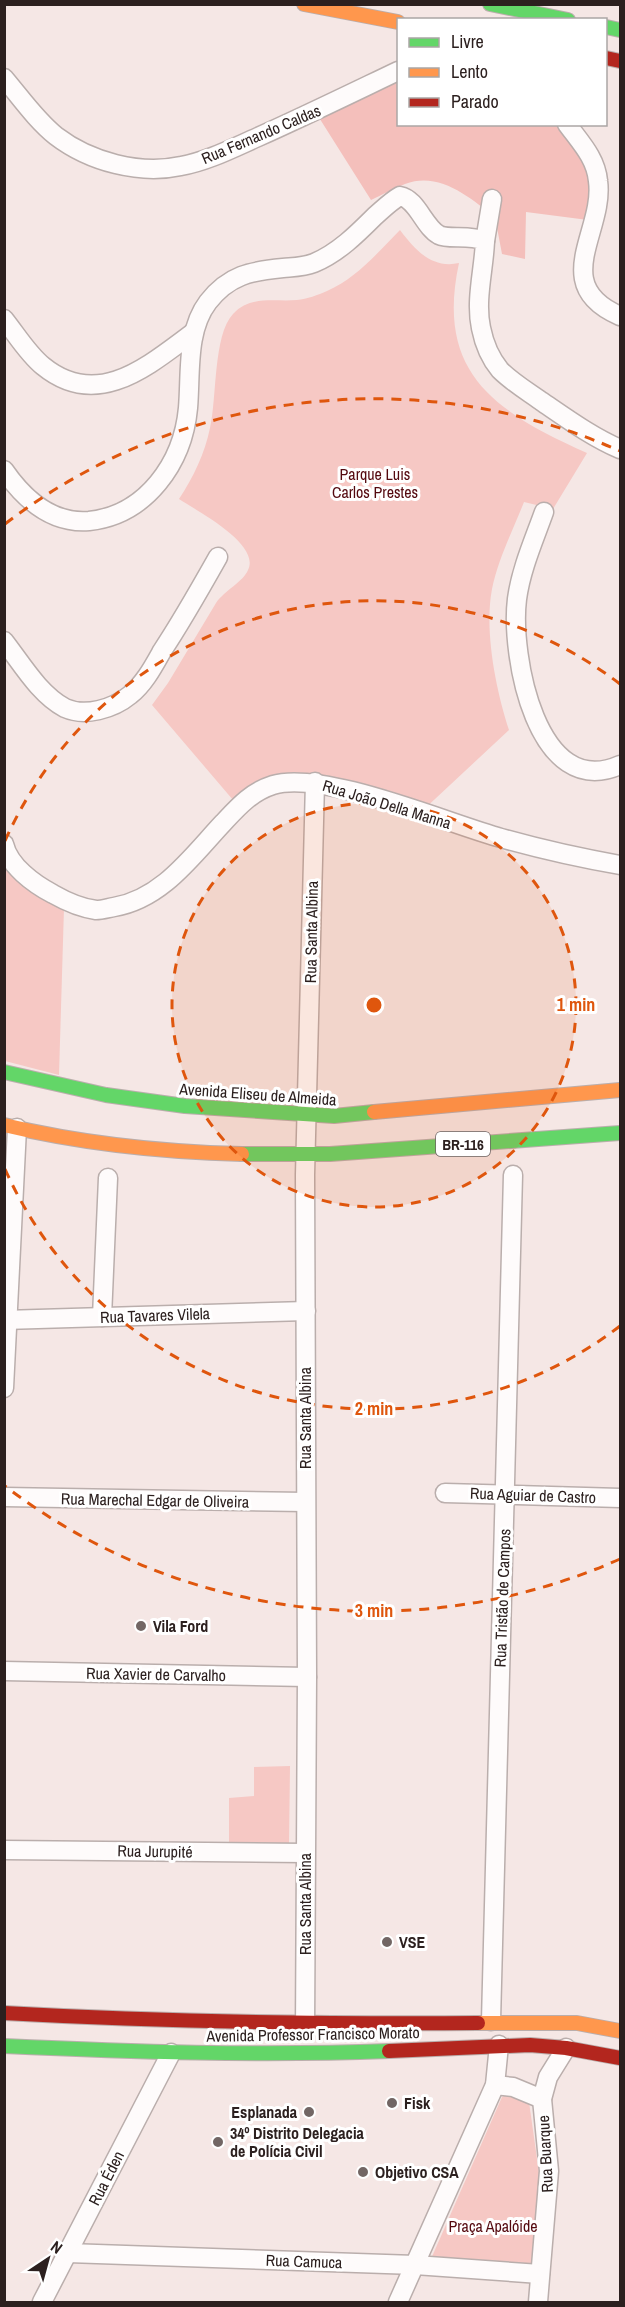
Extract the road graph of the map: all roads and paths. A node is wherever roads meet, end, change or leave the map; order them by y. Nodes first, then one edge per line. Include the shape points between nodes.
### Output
1 (304, 4) edge
2 (490, 4) edge
3 (558, 18) edge
4 (397, 22) edge
5 (397, 72) edge
6 (4, 78) edge
7 (569, 126) edge
8 (492, 199) dead end
9 (485, 240) junction
10 (621, 316) edge
11 (4, 319) edge
12 (194, 332) junction
13 (621, 448) edge
14 (4, 470) edge
15 (544, 512) dead end
16 (218, 557) dead end
17 (4, 641) edge
18 (621, 765) edge
19 (315, 782) junction
20 (4, 843) edge
21 (621, 865) edge
22 (4, 1072) edge
23 (621, 1090) edge
24 (306, 1113) junction
25 (11, 1126) edge
26 (621, 1133) edge
27 (305, 1154) junction
28 (513, 1175) dead end
29 (108, 1178) dead end
30 (306, 1311) junction
31 (102, 1317) junction
32 (6, 1320) edge
33 (4, 1388) edge
34 (445, 1493) dead end
35 (505, 1495) junction
36 (4, 1497) edge
37 (621, 1498) edge
38 (305, 1502) junction
39 (4, 1671) edge
40 (307, 1677) junction
41 (4, 1850) edge
42 (305, 1854) junction
43 (4, 2013) edge
44 (491, 2021) junction
45 (304, 2024) junction
46 (621, 2031) edge
47 (499, 2045) junction
48 (4, 2046) edge
49 (566, 2048) junction
50 (171, 2053) junction
51 (306, 2054) junction
52 (621, 2058) edge
53 (495, 2085) junction
54 (542, 2099) junction
55 (68, 2253) junction
56 (415, 2265) junction
57 (540, 2274) junction
58 (42, 2302) edge
59 (398, 2302) edge
60 (538, 2302) edge

1 - 4 main road
2 - 3 main road
5 - 6 street, Rua Fernando Caldas via 209,159 152,169 93,157 56,136
7 - 10 street via 587,150 599,183 583,256 583,274 597,301
8 - 9 street
9 - 12 street via 438,234 408,199 400,196 327,257 299,267 244,273 230,281 206,304
9 - 13 street via 480,316 491,358 511,380 568,419
11 - 12 street via 41,365 70,381 90,384 123,380
12 - 14 street via 188,411 180,443 153,490 138,503 105,519 69,521 35,505
15 - 18 street via 521,575 517,601 516,633 532,712 549,744 579,769 608,771
16 - 17 street via 146,678 114,705 82,712 67,709 41,689
19 - 20 street, Rua João Della Manna via 275,784 258,791 244,801 179,872 152,892 124,905 97,910 63,900 28,877 6,852
19 - 21 street, Rua João Della Manna via 501,838
19 - 24 street, Rua Santa Albina
22 - 24 main road, Avenida Eliseu de Almeida via 104,1096 210,1109
23 - 24 main road, Avenida Eliseu de Almeida via 333,1116
24 - 27 street, Rua Santa Albina
25 - 27 main road, BR-116 via 152,1149
25 - 32 street
26 - 27 main road, BR-116
27 - 30 street, Rua Santa Albina
28 - 35 street, Rua Tristão de Campos
29 - 31 street
30 - 31 street, Rua Tavares Vilela
30 - 38 street, Rua Santa Albina
31 - 32 street, Rua Tavares Vilela
32 - 33 street
34 - 35 street, Rua Aguiar de Castro
35 - 37 street, Rua Aguiar de Castro
35 - 44 street, Rua Tristão de Campos
36 - 38 street, Rua Marechal Edgar de Oliveira
38 - 40 street, Rua Santa Albina
39 - 40 street, Rua Xavier de Carvalho
40 - 42 street, Rua Santa Albina
41 - 42 street, Rua Jurupité
42 - 45 street, Rua Santa Albina
43 - 45 main road, Avenida Professor Francisco Morato
44 - 45 main road, Avenida Professor Francisco Morato
44 - 46 main road, Avenida Professor Francisco Morato via 577,2023
45 - 51 street, Rua Santa Albina
47 - 49 main road, Avenida Professor Francisco Morato
47 - 51 main road, Avenida Professor Francisco Morato
47 - 53 street
48 - 50 main road, Avenida Professor Francisco Morato
49 - 52 main road, Avenida Professor Francisco Morato
49 - 54 street, Rua Buarque via 548,2077
50 - 51 main road, Avenida Professor Francisco Morato
50 - 55 street, Rua Éden
53 - 54 street via 513,2087
53 - 56 street
54 - 57 street, Rua Buarque via 549,2171
55 - 56 street, Rua Camuca
55 - 58 street, Rua Éden
56 - 57 street, Rua Camuca
56 - 59 street
57 - 60 street, Rua Buarque

